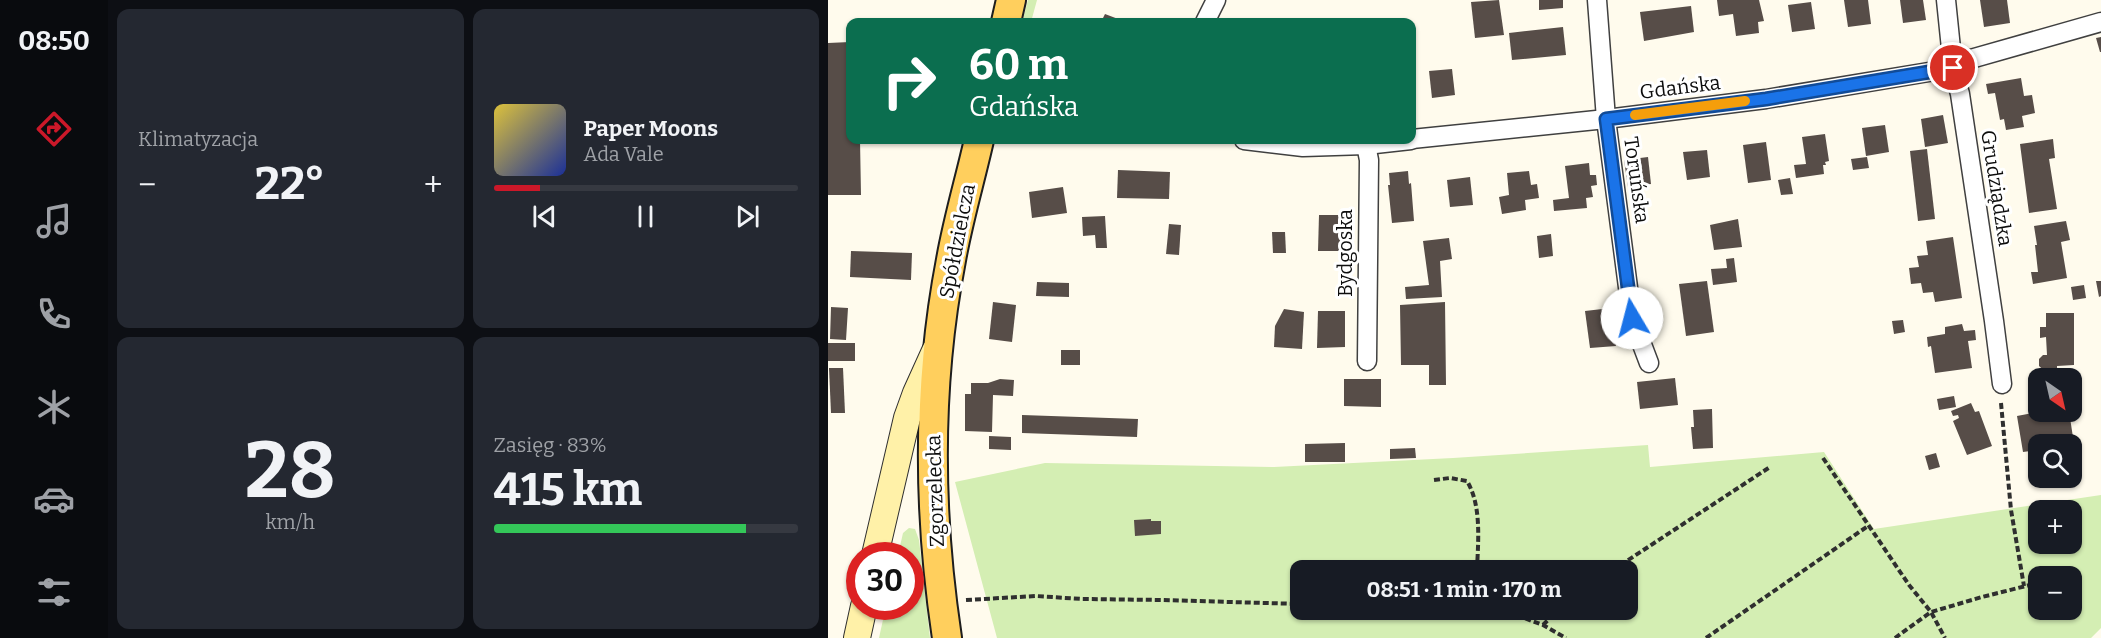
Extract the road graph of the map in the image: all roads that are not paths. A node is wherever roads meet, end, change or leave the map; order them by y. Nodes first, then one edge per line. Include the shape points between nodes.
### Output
1 (1011, 0) edge
2 (1216, 0) edge
3 (1597, 0) edge
4 (1946, 0) edge
5 (1007, 18) edge
6 (1207, 18) edge
7 (2101, 22) edge
8 (1953, 66) junction
9 (1606, 119) junction
10 (1416, 139) edge
11 (978, 144) edge
12 (1278, 144) edge
13 (1375, 144) edge
14 (1366, 145) junction
15 (939, 343) junction
16 (1367, 362) dead end
17 (1649, 363) dead end
18 (2001, 384) road end
19 (878, 542) edge
20 (861, 620) edge
21 (857, 638) edge
22 (947, 638) edge

1 - 5 main road
2 - 6 street
3 - 9 street, Toruńska
4 - 8 street, Grudziądzka
7 - 8 street, Gdańska
8 - 9 street, Gdańska via 1766,99
8 - 18 street, Grudziądzka
9 - 10 street, Gdańska
9 - 17 street, Toruńska via 1632,318
11 - 15 main road, Spółdzielcza via 951,261
12 - 14 street, Gdańska
13 - 14 street, Gdańska
14 - 16 street, Bydgoska
15 - 19 street via 908,418
15 - 22 main road, Zgorzelecka via 932,493
20 - 21 street

